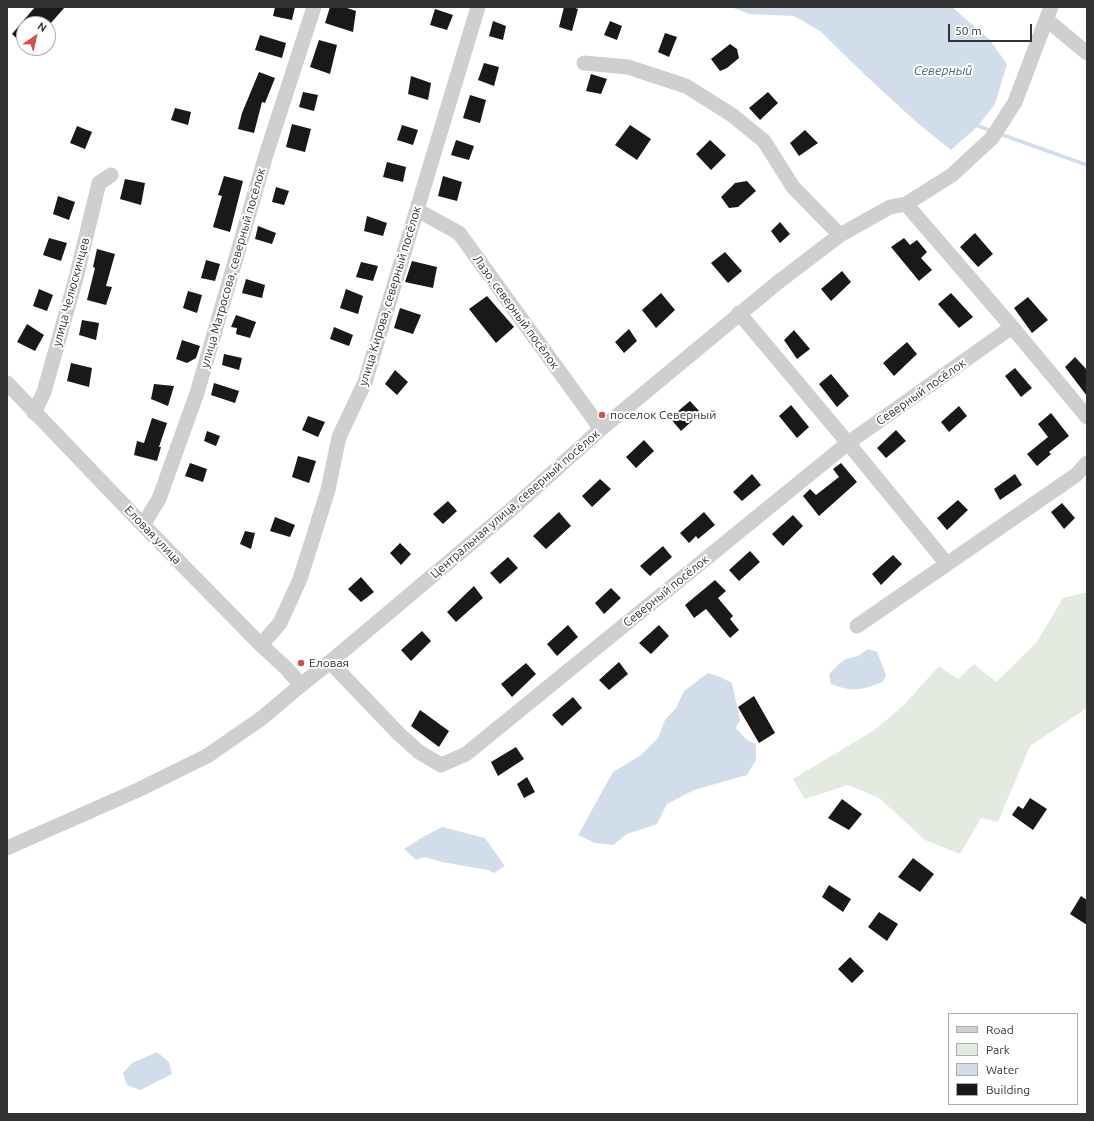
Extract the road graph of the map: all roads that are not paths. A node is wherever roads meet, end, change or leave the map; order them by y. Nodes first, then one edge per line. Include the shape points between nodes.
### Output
1 (314, 7) edge
2 (478, 7) edge
3 (1049, 13) edge
4 (1087, 53) edge
5 (584, 63) dead end
6 (111, 175) dead end
7 (906, 204) junction
8 (417, 210) junction
9 (840, 235) junction
10 (739, 314) junction
11 (1012, 327) junction
12 (7, 384) edge
13 (34, 413) junction
14 (1087, 417) edge
15 (601, 429) junction
16 (848, 443) junction
17 (1087, 463) edge
18 (143, 525) junction
19 (947, 564) junction
20 (857, 626) dead end
21 (262, 645) junction
22 (330, 662) junction
23 (301, 685) junction
24 (7, 848) edge

1 - 18 street, улица Матросова, северный посёлок via 266,158 197,393 159,499
2 - 8 street, улица Кирова, северный посёлок
3 - 4 street
3 - 7 street, Центральная улица, северный посёлок via 1015,102 992,138 952,174
5 - 9 street via 628,67 686,86 732,116 764,141 793,187
6 - 13 street, улица Челюскинцев via 99,183 44,392
7 - 9 street, Центральная улица, северный посёлок via 890,207
7 - 11 street
8 - 15 street, Лазо, северный посёлок via 459,233
8 - 21 street, улица Кирова, северный посёлок via 365,382 339,437 328,490 300,579 280,623
9 - 10 street, Центральная улица, северный посёлок
10 - 15 street, Центральная улица, северный посёлок
10 - 16 street
11 - 14 street
11 - 16 street, Северный посёлок
12 - 13 street, Еловая улица
13 - 18 street, Еловая улица
15 - 22 street, Центральная улица, северный посёлок via 513,508
16 - 19 street
16 - 22 street, Северный посёлок via 466,754 441,765 419,752 399,734
17 - 19 street via 1076,475
18 - 21 street, Еловая улица
19 - 20 street
21 - 23 street, Еловая улица
22 - 23 street, Центральная улица, северный посёлок
23 - 24 street, Центральная улица, северный посёлок via 262,718 207,756 138,790

